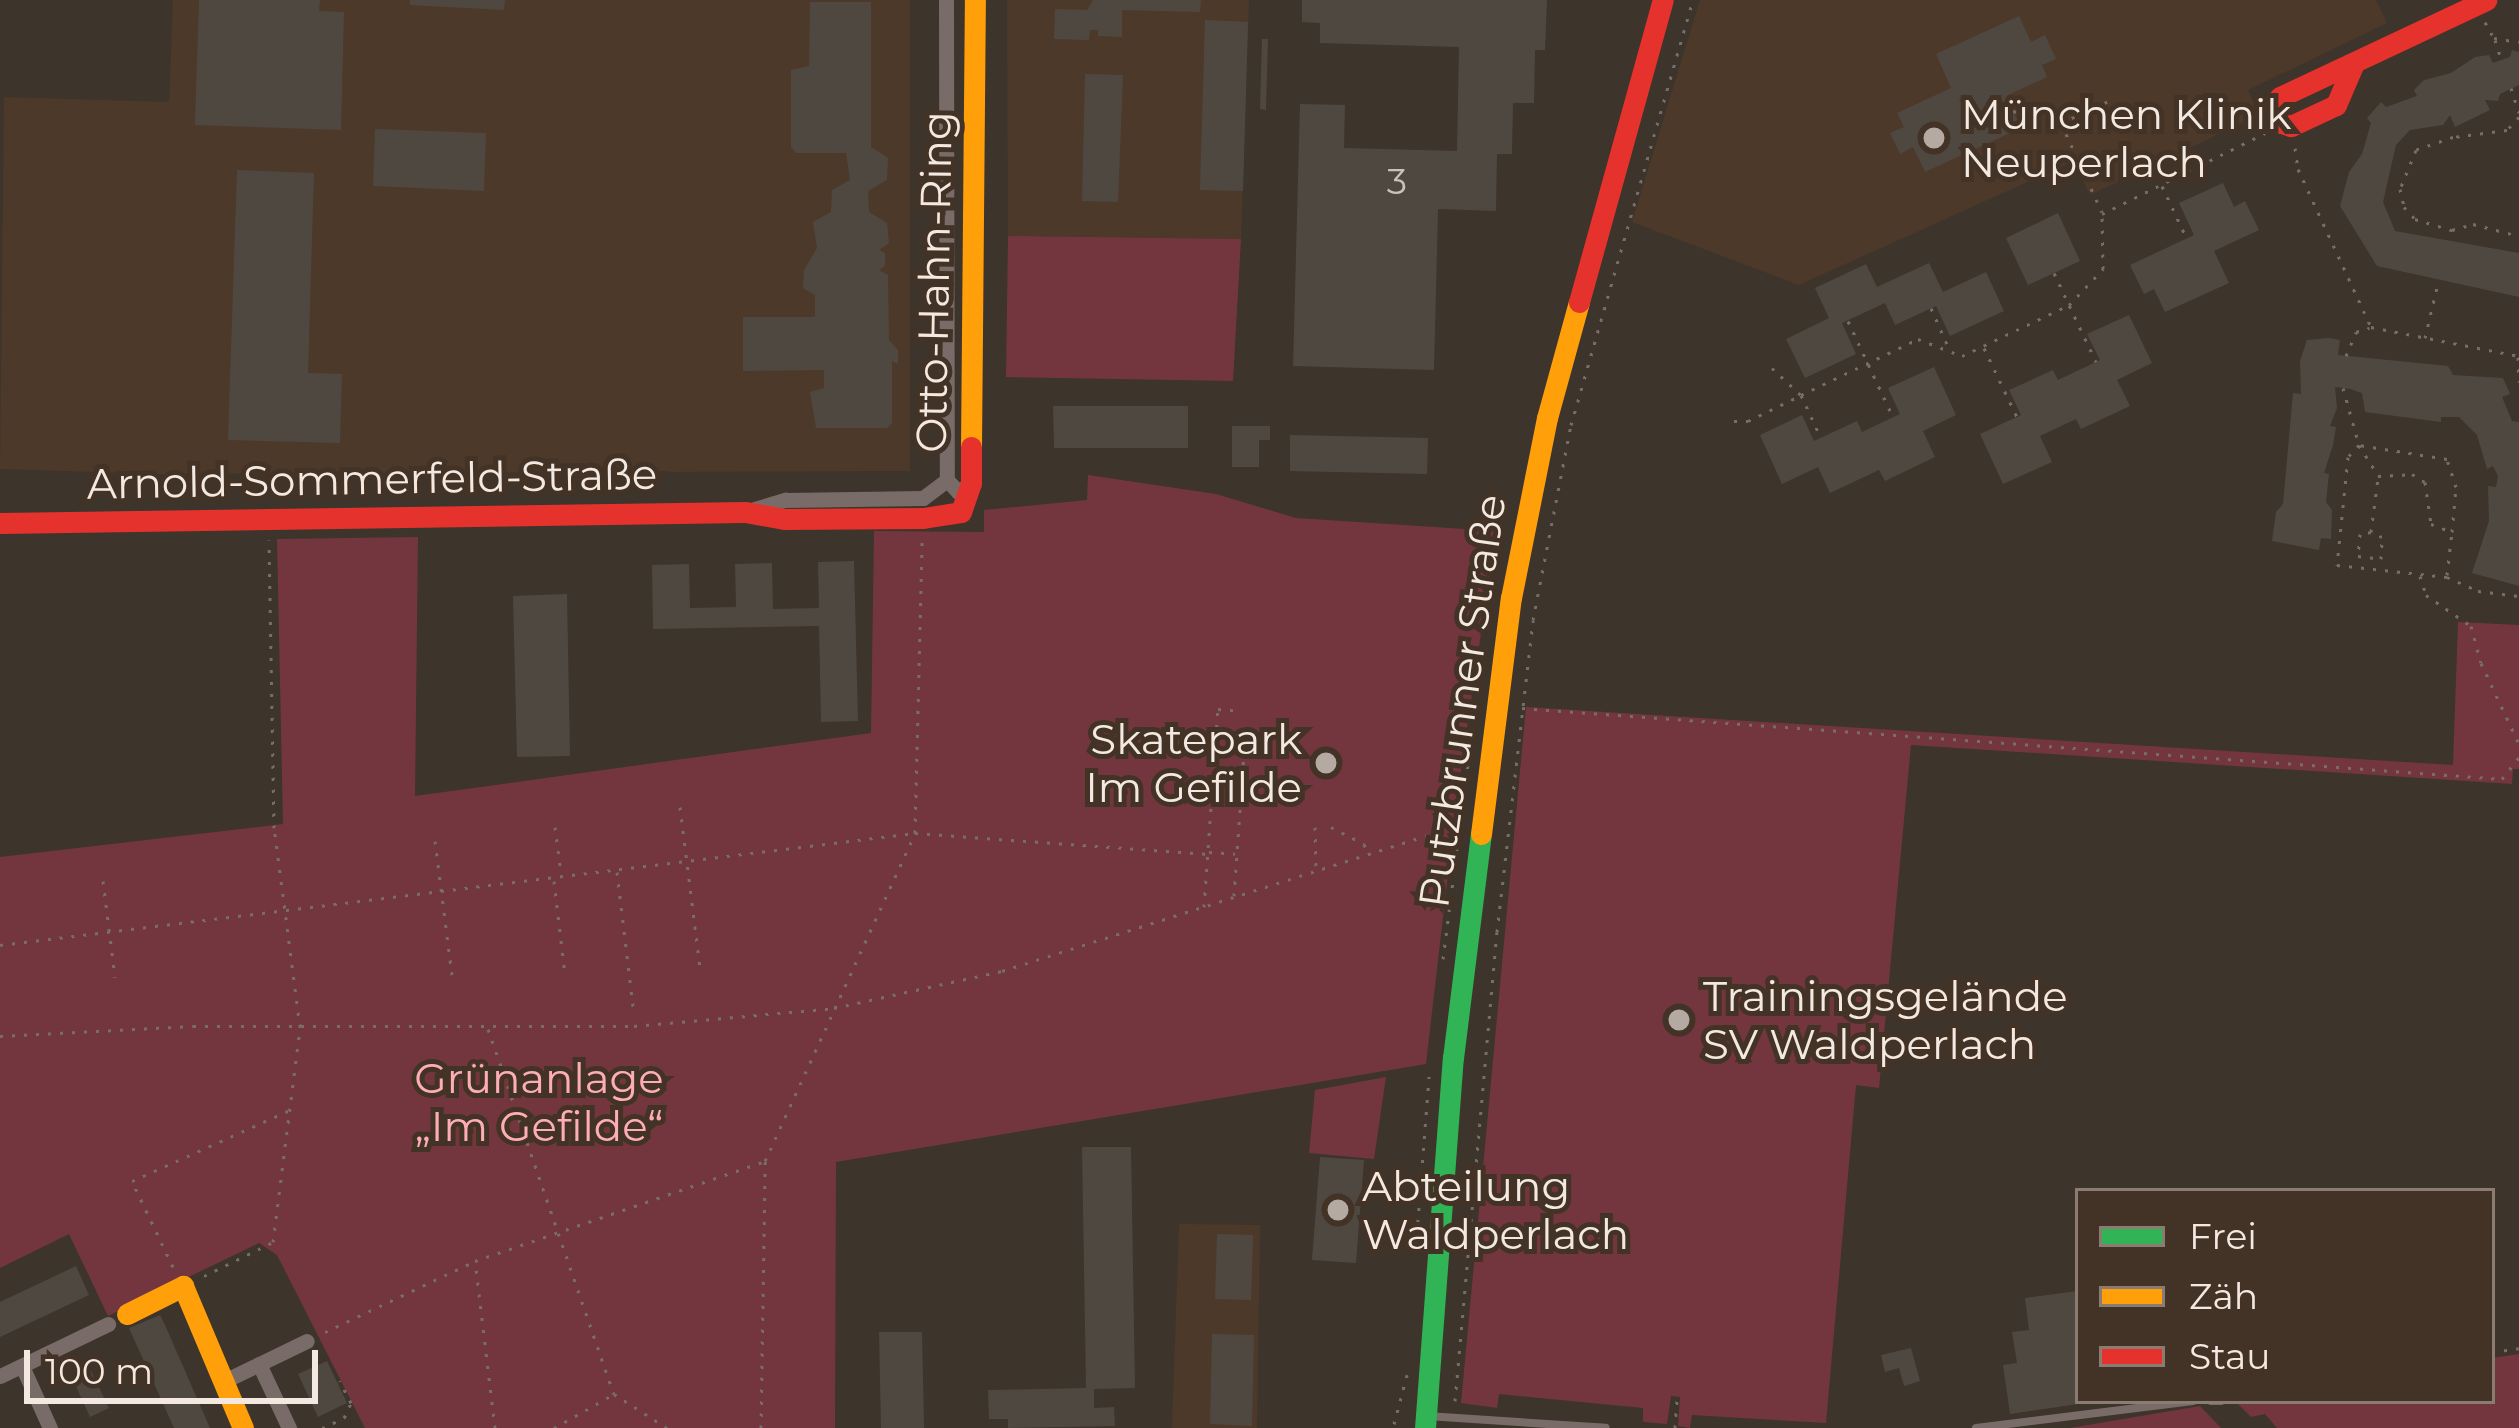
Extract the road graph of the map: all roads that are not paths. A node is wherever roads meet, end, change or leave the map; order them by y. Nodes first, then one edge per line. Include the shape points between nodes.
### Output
1 (946, 0) edge
2 (975, 0) edge
3 (1663, 0) edge
4 (2481, 3) edge
5 (2354, 63) junction
6 (946, 480) junction
7 (971, 483) junction
8 (745, 512) junction
9 (0, 524) edge
10 (117, 1319) joint
11 (307, 1341) road end
12 (259, 1364) junction
13 (22, 1366) junction
14 (0, 1376) edge
15 (222, 1382) junction
16 (2168, 1404) edge
17 (1425, 1422) edge
18 (50, 1428) edge
19 (243, 1428) edge
20 (289, 1428) edge
21 (1606, 1428) edge
22 (1976, 1428) edge

1 - 6 street, Otto-Hahn-Ring
2 - 7 street, Otto-Hahn-Ring
3 - 17 street, Putzbrunner Straße via 1546,418 1511,598 1453,1058
4 - 5 street
5 - 5 street via 2280,97 2276,111 2286,124 2341,101
6 - 7 street, Otto-Hahn-Ring via 958,492
6 - 8 street, Arnold-Sommerfeld-Straße via 923,498 785,500
7 - 8 street, Arnold-Sommerfeld-Straße via 961,512 923,518
8 - 9 street, Arnold-Sommerfeld-Straße
10 - 13 street
10 - 15 street via 183,1286
11 - 12 street
12 - 15 street
12 - 20 street
13 - 14 street
13 - 18 street
15 - 19 street
16 - 22 lane
17 - 21 lane

